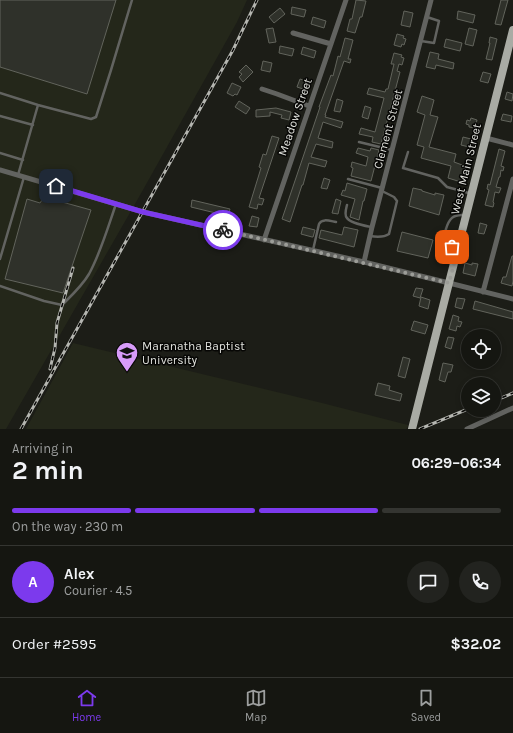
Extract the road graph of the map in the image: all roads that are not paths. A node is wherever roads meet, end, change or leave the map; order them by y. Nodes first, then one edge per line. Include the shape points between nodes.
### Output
1 (132, 0) edge
2 (346, 0) edge
3 (431, 0) edge
4 (427, 17) junction
5 (513, 30) edge
6 (293, 33) dead end
7 (421, 41) junction
8 (331, 44) junction
9 (262, 89) dead end
10 (0, 94) edge
11 (38, 105) junction
12 (309, 106) junction
13 (0, 116) edge
14 (32, 125) junction
15 (486, 138) junction
16 (359, 142) dead end
17 (513, 145) edge
18 (392, 150) junction
19 (408, 152) dead end
20 (0, 153) edge
21 (23, 160) junction
22 (0, 170) edge
23 (18, 175) junction
24 (24, 177) junction
25 (348, 179) dead end
26 (513, 179) edge
27 (382, 190) junction
28 (472, 194) junction
29 (117, 204) junction
30 (347, 205) dead end
31 (466, 216) junction
32 (336, 222) dead end
33 (372, 227) junction
34 (370, 236) junction
35 (264, 240) junction
36 (458, 249) junction
37 (312, 251) junction
38 (0, 259) edge
39 (364, 262) junction
40 (449, 283) junction
41 (0, 286) edge
42 (483, 292) junction
43 (513, 299) edge
44 (513, 408) edge
45 (412, 429) edge
46 (467, 429) edge

1 - 11 lane via 96,117 91,119
2 - 8 street, Meadow Street
3 - 4 street, Clement Street
4 - 7 street, Clement Street
4 - 7 lane via 439,21 434,43
5 - 15 main road, West Main Street
6 - 8 street
7 - 18 street, Clement Street
8 - 12 street, Meadow Street
9 - 12 street
10 - 11 lane
11 - 14 lane
12 - 35 street, Meadow Street
13 - 14 lane
14 - 21 lane
15 - 17 street
15 - 28 main road, West Main Street
16 - 18 lane
18 - 27 street, Clement Street
19 - 28 lane via 402,168 438,178 447,187
20 - 21 lane
21 - 23 lane
22 - 23 street
23 - 24 street
24 - 29 street
24 - 38 lane
25 - 27 lane
26 - 42 street
27 - 33 street, Clement Street
27 - 34 lane via 397,201 389,234 380,237
28 - 31 main road, West Main Street
29 - 35 street
29 - 41 lane via 88,274 80,287 62,304 44,301
30 - 33 lane via 346,214 350,221
31 - 36 main road, West Main Street
31 - 36 lane via 454,216 445,234 445,241
32 - 37 lane via 320,221
33 - 34 street, Clement Street
34 - 39 street, Clement Street
35 - 37 street
36 - 40 main road, West Main Street
37 - 39 street
39 - 40 street
40 - 42 street
40 - 45 main road, West Main Street
42 - 43 street
44 - 46 street

